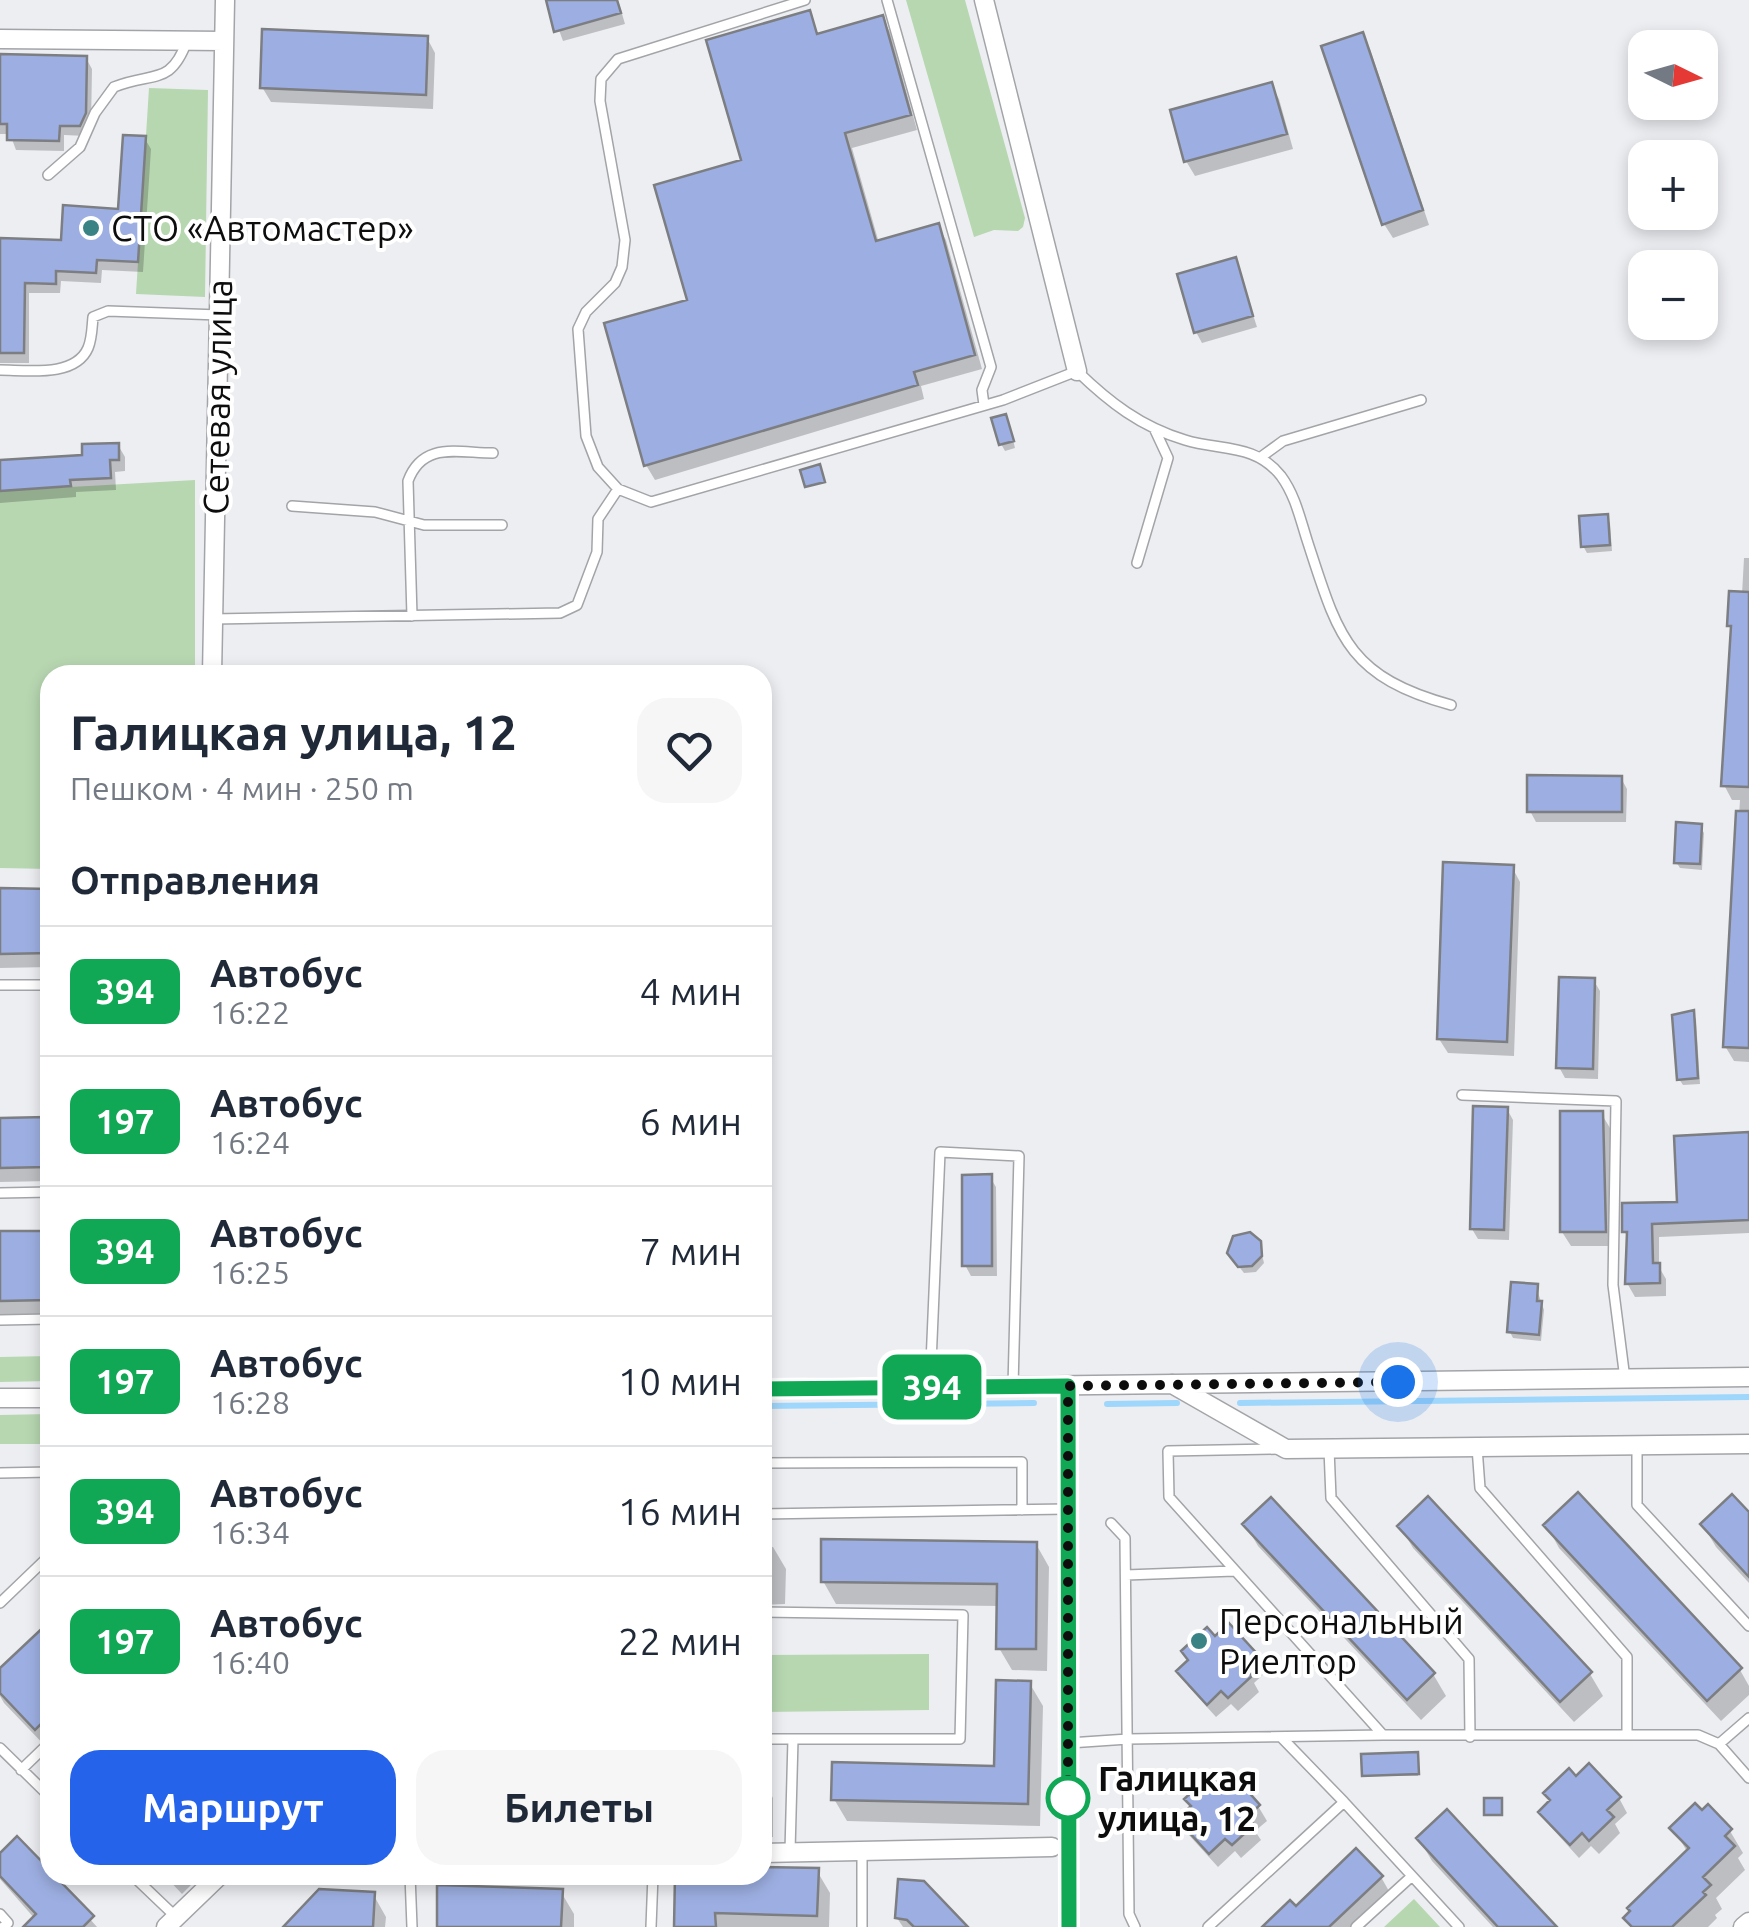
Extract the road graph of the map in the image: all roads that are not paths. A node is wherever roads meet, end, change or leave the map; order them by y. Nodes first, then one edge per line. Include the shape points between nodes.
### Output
1 (225, 0) edge
2 (805, 0) edge
3 (887, 0) edge
4 (984, 0) edge
5 (0, 40) edge
6 (188, 41) junction
7 (224, 41) junction
8 (48, 174) dead end
9 (219, 316) junction
10 (0, 370) edge
11 (1078, 371) junction
12 (1421, 400) dead end
13 (984, 405) junction
14 (1154, 428) junction
15 (493, 454) dead end
16 (1261, 457) junction
17 (618, 488) junction
18 (292, 506) dead end
19 (409, 521) junction
20 (502, 525) dead end
21 (1137, 563) dead end
22 (412, 616) junction
23 (213, 619) junction
24 (212, 665) edge
25 (1451, 705) dead end
26 (0, 985) edge
27 (40, 985) edge
28 (1462, 1095) dead end
29 (40, 1192) edge
30 (0, 1193) edge
31 (40, 1319) edge
32 (0, 1320) edge
33 (1749, 1377) edge
34 (1624, 1379) junction
35 (1172, 1384) junction
36 (1014, 1386) junction
37 (1068, 1386) junction
38 (930, 1387) junction
39 (772, 1389) edge
40 (0, 1398) edge
41 (40, 1398) edge
42 (1749, 1444) edge
43 (1637, 1445) junction
44 (1477, 1447) junction
45 (1286, 1449) junction
46 (1329, 1449) junction
47 (772, 1463) edge
48 (40, 1472) edge
49 (0, 1473) edge
50 (1068, 1509) junction
51 (1022, 1510) junction
52 (772, 1514) edge
53 (1111, 1524) dead end
54 (40, 1565) edge
55 (1234, 1571) junction
56 (1126, 1575) junction
57 (0, 1604) edge
58 (772, 1612) edge
59 (1749, 1626) edge
60 (1749, 1718) edge
61 (1383, 1735) junction
62 (1627, 1735) junction
63 (1470, 1736) junction
64 (772, 1738) edge
65 (1282, 1738) junction
66 (793, 1739) junction
67 (1128, 1739) junction
68 (1068, 1743) junction
69 (1719, 1744) junction
70 (0, 1748) edge
71 (40, 1751) edge
72 (20, 1770) junction
73 (1749, 1778) edge
74 (40, 1789) edge
75 (1344, 1802) junction
76 (1060, 1847) junction
77 (862, 1851) junction
78 (772, 1852) edge
79 (790, 1852) junction
80 (1412, 1876) junction
81 (140, 1885) edge
82 (210, 1885) edge
83 (410, 1885) edge
84 (653, 1885) edge
85 (0, 1914) edge
86 (171, 1922) edge
87 (1749, 1922) edge
88 (3, 1927) edge
89 (412, 1927) edge
90 (651, 1927) edge
91 (862, 1927) edge
92 (1069, 1927) edge
93 (1135, 1927) edge
94 (1208, 1927) edge
95 (1356, 1927) edge
96 (1459, 1927) edge
97 (1744, 1927) edge

1 - 7 street, Сетевая улица
2 - 17 lane via 618,60 601,79 625,240 615,283 578,329 586,436 598,467
3 - 13 lane via 991,367
4 - 11 street
5 - 6 street
6 - 7 street
6 - 8 lane via 168,73 114,86 80,147
7 - 9 street, Сетевая улица
9 - 10 lane via 108,311 93,317 90,346 81,359 62,368
9 - 23 street, Сетевая улица
11 - 13 lane
11 - 14 lane via 1119,410
12 - 16 lane via 1283,442
13 - 17 lane via 651,502
14 - 16 lane
14 - 21 lane via 1168,458
15 - 19 lane via 424,456 408,481
16 - 25 lane via 1293,497 1350,650 1410,694
17 - 22 lane via 598,519 596,552 577,606 560,614
18 - 19 lane
19 - 20 lane
19 - 22 lane
22 - 23 lane
23 - 24 street, Сетевая улица
26 - 27 lane
28 - 34 lane via 1616,1101 1612,1285
29 - 30 lane
31 - 32 lane
33 - 34 street
34 - 35 street
35 - 37 street
35 - 45 street
36 - 37 street
36 - 38 street
36 - 38 lane via 1019,1156 940,1152
37 - 50 street
38 - 39 street
40 - 41 street
42 - 43 street
43 - 44 street
43 - 59 lane via 1637,1505
44 - 46 street
44 - 62 lane via 1480,1488 1627,1656
45 - 46 street
45 - 55 lane via 1168,1451 1168,1497
46 - 63 lane via 1332,1498 1469,1659
47 - 51 lane via 1022,1462
48 - 49 lane
50 - 51 lane
50 - 68 street
51 - 52 lane
53 - 56 lane via 1126,1538
54 - 57 lane
55 - 56 lane
55 - 61 lane
56 - 67 lane
58 - 66 lane via 963,1615 960,1739
60 - 69 lane
61 - 63 lane
61 - 65 lane
62 - 63 lane
62 - 69 lane via 1698,1735
64 - 66 lane
65 - 67 lane
65 - 75 lane
66 - 79 lane
67 - 68 lane
67 - 93 lane via 1129,1914
68 - 76 street
69 - 73 lane
70 - 72 lane
71 - 72 lane
72 - 74 lane
75 - 80 lane
75 - 94 lane
76 - 77 street
76 - 92 street
77 - 79 street
77 - 91 lane
78 - 79 street
80 - 95 lane
80 - 96 lane
81 - 86 lane
82 - 86 street
83 - 89 lane
84 - 90 lane
85 - 88 lane via 8,1922
87 - 97 street

